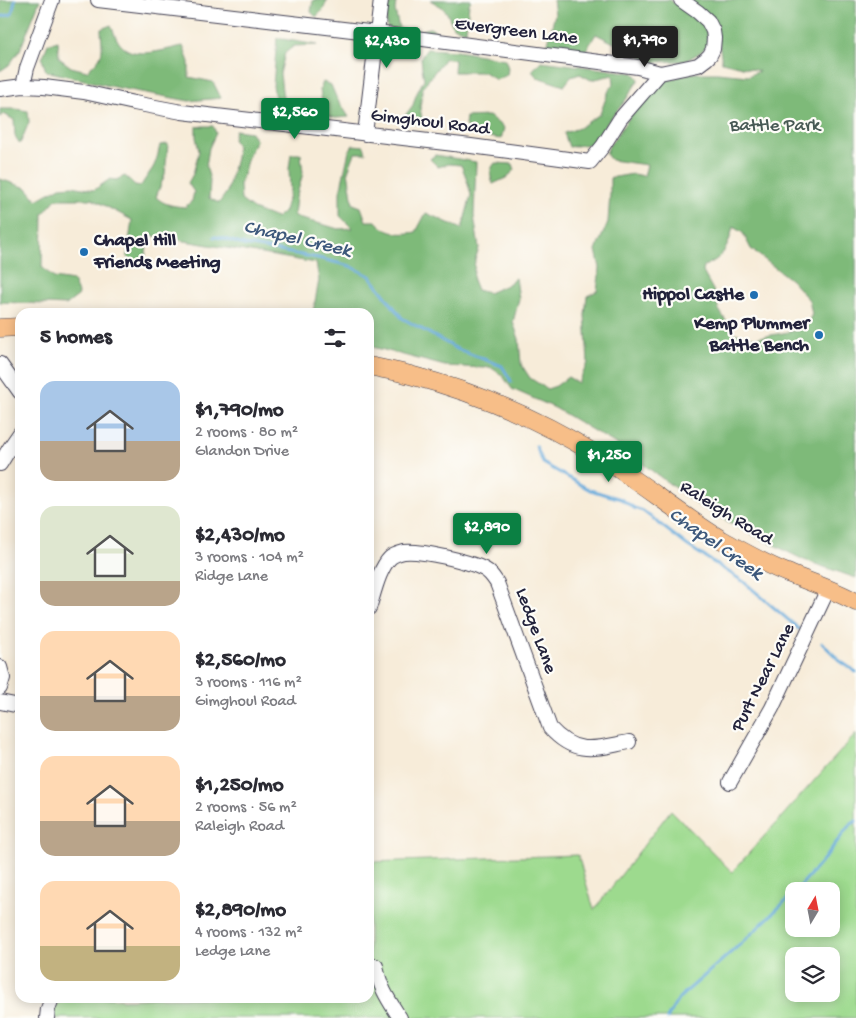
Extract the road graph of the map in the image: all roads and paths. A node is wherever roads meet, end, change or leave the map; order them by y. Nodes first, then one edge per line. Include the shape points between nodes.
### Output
1 (52, 0) edge
2 (98, 0) edge
3 (382, 0) edge
4 (681, 0) edge
5 (377, 33) junction
6 (660, 73) junction
7 (23, 86) junction
8 (0, 89) edge
9 (364, 134) junction
10 (15, 327) edge
11 (0, 328) edge
12 (0, 364) edge
13 (374, 367) edge
14 (15, 385) edge
15 (15, 441) edge
16 (0, 464) edge
17 (828, 589) junction
18 (374, 594) edge
19 (853, 599) edge
20 (0, 667) edge
21 (0, 688) edge
22 (0, 702) edge
23 (15, 705) edge
24 (629, 742) dead end
25 (730, 782) dead end
26 (374, 970) edge
27 (50, 1003) edge
28 (47, 1018) edge
29 (400, 1018) edge

1 - 7 street
2 - 5 street, Evergreen Lane
3 - 5 street
4 - 6 street via 708,21 714,38 713,49 698,65
5 - 6 street, Evergreen Lane via 638,67
5 - 9 street
6 - 9 street, Gimghoul Road via 620,119 590,162
7 - 8 street, Gimghoul Road
7 - 9 street, Gimghoul Road via 84,92 182,112
10 - 11 main road
12 - 14 street
13 - 17 main road, Raleigh Road via 409,374 464,392 560,433 598,455 722,540 762,562
15 - 16 street
17 - 19 main road, Raleigh Road
17 - 25 street, Purt Near Lane via 772,708
18 - 24 street, Ledge Lane via 384,565 403,552 456,560 484,569 497,583 554,733 575,747 589,749
20 - 21 street via 3,678
22 - 23 street
26 - 29 street
27 - 28 street

